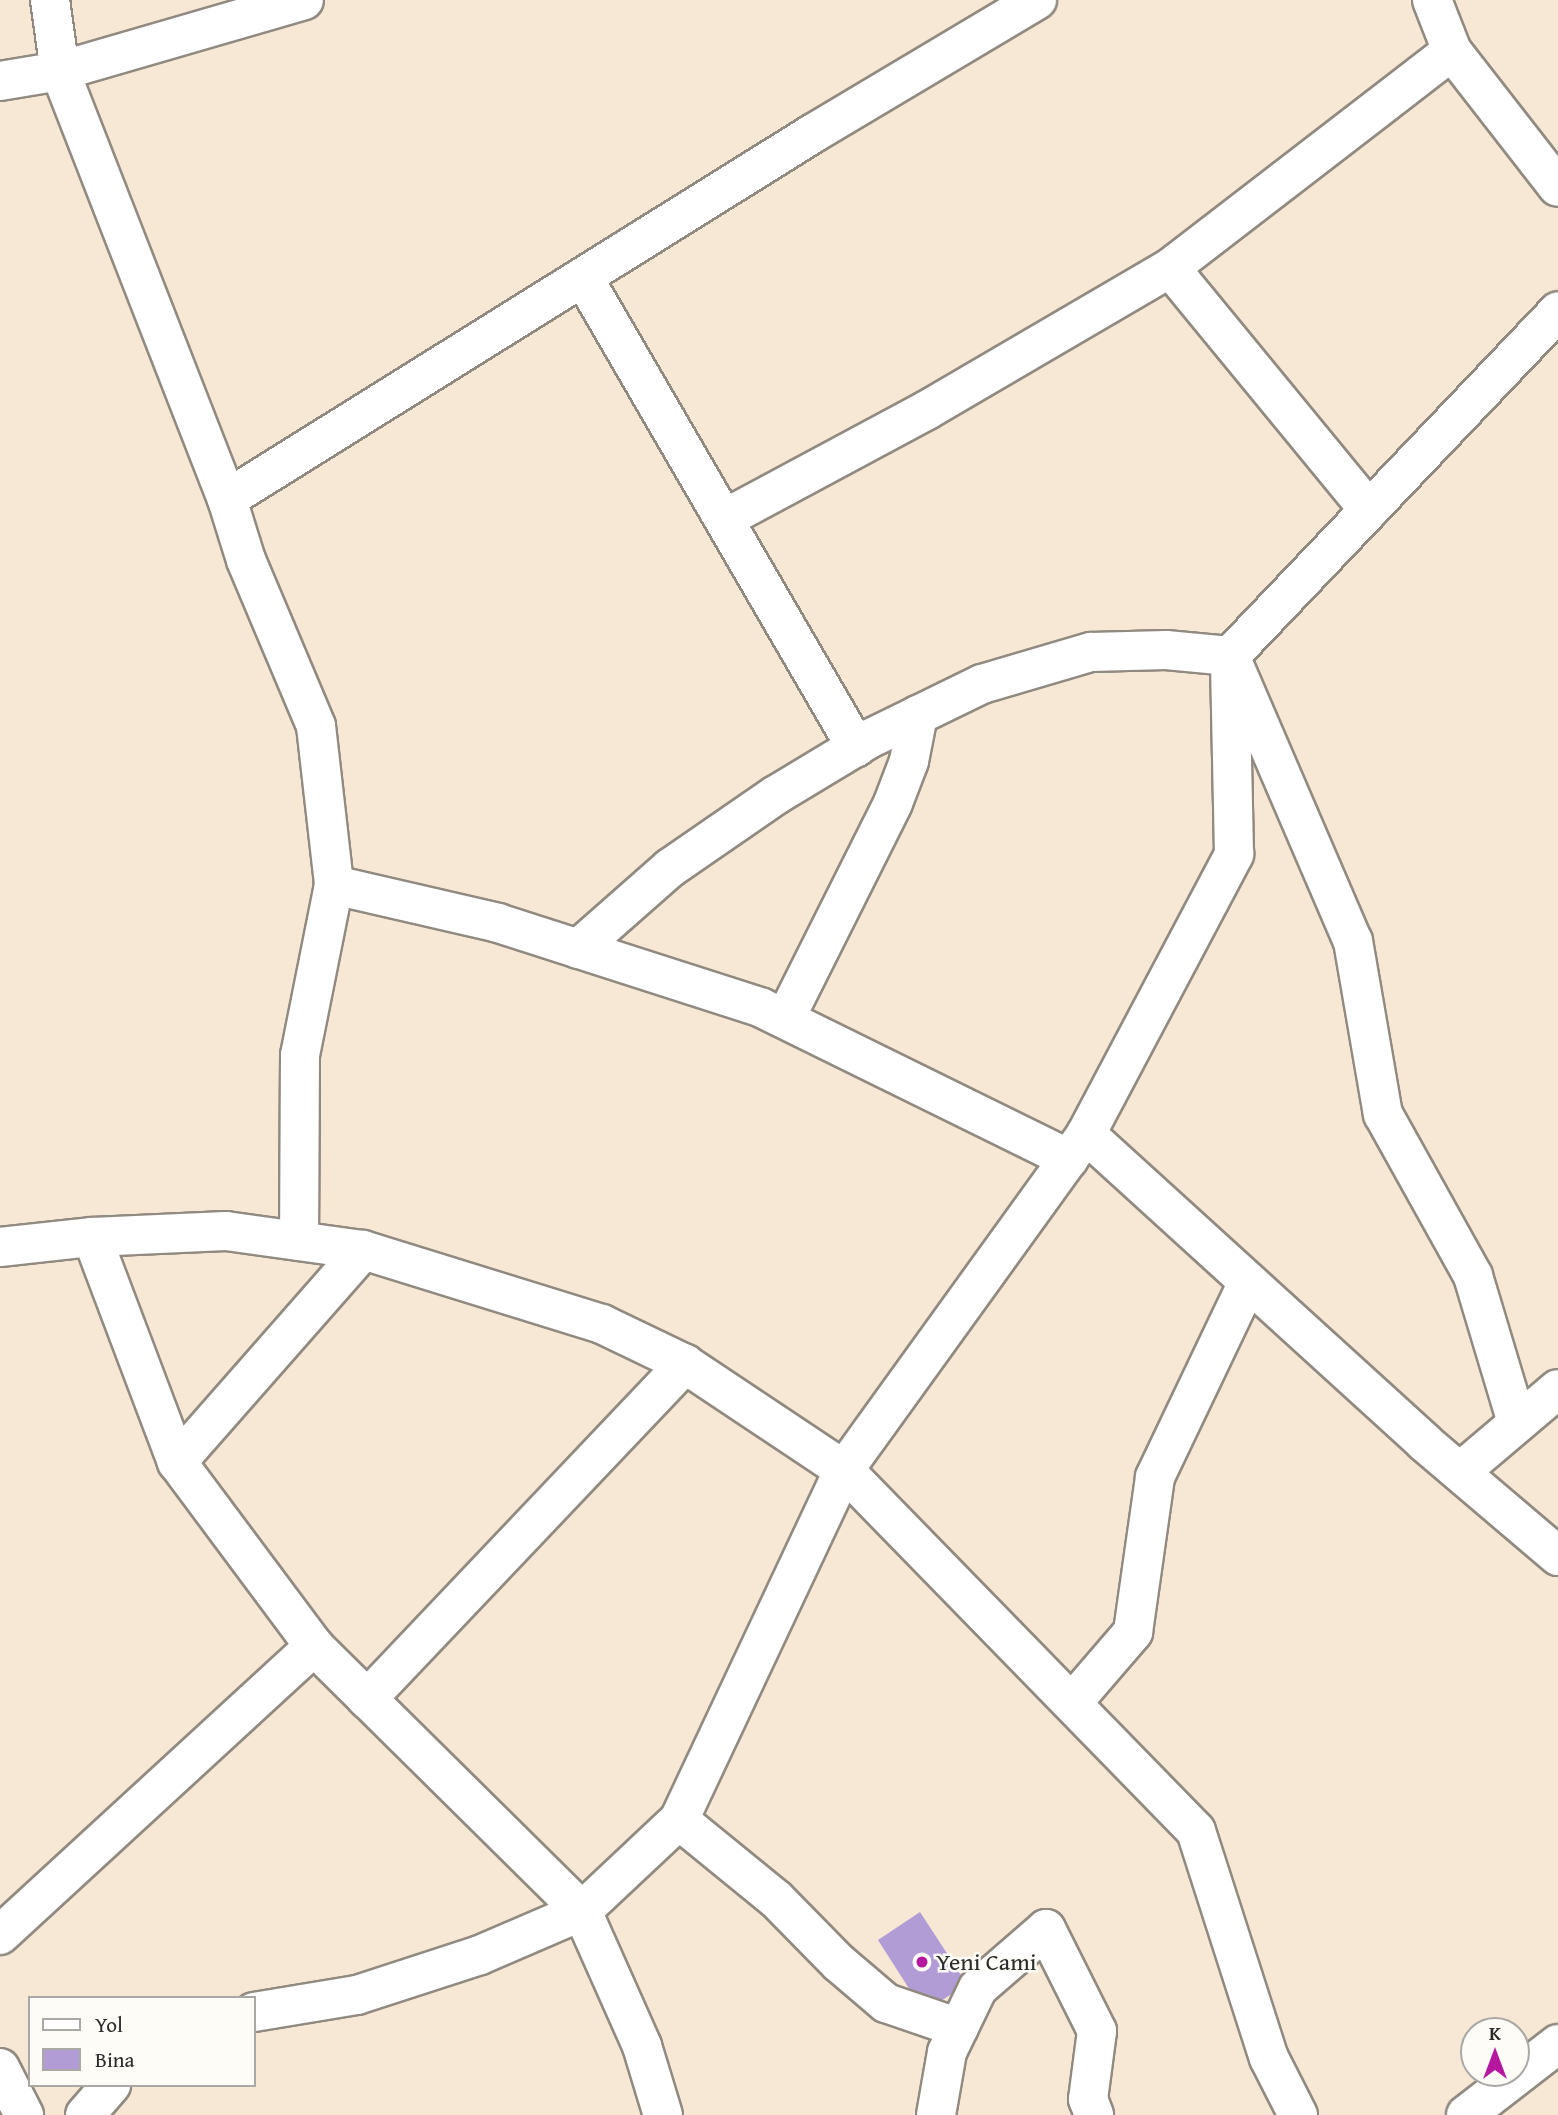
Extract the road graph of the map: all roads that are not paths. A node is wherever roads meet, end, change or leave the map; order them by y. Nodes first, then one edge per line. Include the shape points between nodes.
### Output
1 (50, 0) edge
2 (304, 0) edge
3 (1037, 0) edge
4 (1432, 0) edge
5 (1452, 51) junction
6 (60, 71) junction
7 (0, 81) edge
8 (1558, 187) edge
9 (1170, 268) junction
10 (583, 276) junction
11 (1558, 312) edge
12 (227, 499) junction
13 (1369, 510) junction
14 (724, 519) junction
15 (1230, 656) junction
16 (918, 715) junction
17 (856, 747) junction
18 (334, 885) junction
19 (578, 949) junction
20 (785, 1019) junction
21 (1078, 1147) junction
22 (92, 1237) junction
23 (299, 1241) junction
24 (0, 1247) edge
25 (363, 1250) junction
26 (1248, 1282) junction
27 (685, 1364) junction
28 (1558, 1388) edge
29 (1517, 1423) junction
30 (177, 1462) junction
31 (844, 1470) junction
32 (1460, 1472) junction
33 (1558, 1556) edge
34 (314, 1646) junction
35 (367, 1699) junction
36 (1072, 1703) junction
37 (679, 1820) junction
38 (582, 1911) junction
39 (0, 1936) edge
40 (256, 2011) edge
41 (959, 2028) junction
42 (1558, 2044) edge
43 (0, 2068) edge
44 (109, 2087) edge
45 (24, 2115) edge
46 (85, 2115) edge
47 (663, 2115) edge
48 (936, 2115) edge
49 (1094, 2115) edge
50 (1298, 2115) edge
51 (1466, 2115) edge

1 - 6 street
2 - 6 street
3 - 10 street
4 - 5 street
5 - 8 street
5 - 9 street
6 - 7 street
6 - 12 street
9 - 13 street
9 - 14 street via 927,410
10 - 12 street
10 - 14 street
11 - 13 street
12 - 18 street via 246,560 316,726
13 - 15 street
14 - 17 street
15 - 16 street via 1166,650 1091,652 982,684
15 - 21 street via 1234,854
15 - 29 street via 1353,941 1383,1114 1473,1276
16 - 17 street
16 - 20 street via 909,761 893,803
17 - 19 street via 670,868
18 - 19 street via 498,923
18 - 23 street via 300,1055
19 - 20 street
20 - 21 street
21 - 26 street
21 - 31 street
22 - 23 street via 226,1231
22 - 24 street
22 - 30 street
23 - 25 street
25 - 27 street via 602,1324
25 - 30 street
26 - 32 street
26 - 36 street via 1155,1477 1133,1632
27 - 31 street
27 - 35 street
28 - 29 street
29 - 32 street
30 - 34 street
31 - 36 street
31 - 37 street
32 - 33 street
34 - 35 street
34 - 39 street
35 - 38 street
36 - 50 street via 1196,1831 1269,2058
37 - 38 street
37 - 41 street via 776,1899 839,1964 886,2003
38 - 40 street via 480,1955 357,1995
38 - 47 street via 642,2046
41 - 48 street via 947,2052
41 - 49 street via 978,1988 1046,1929 1097,2031 1088,2099
42 - 51 street
43 - 45 street
44 - 46 street

